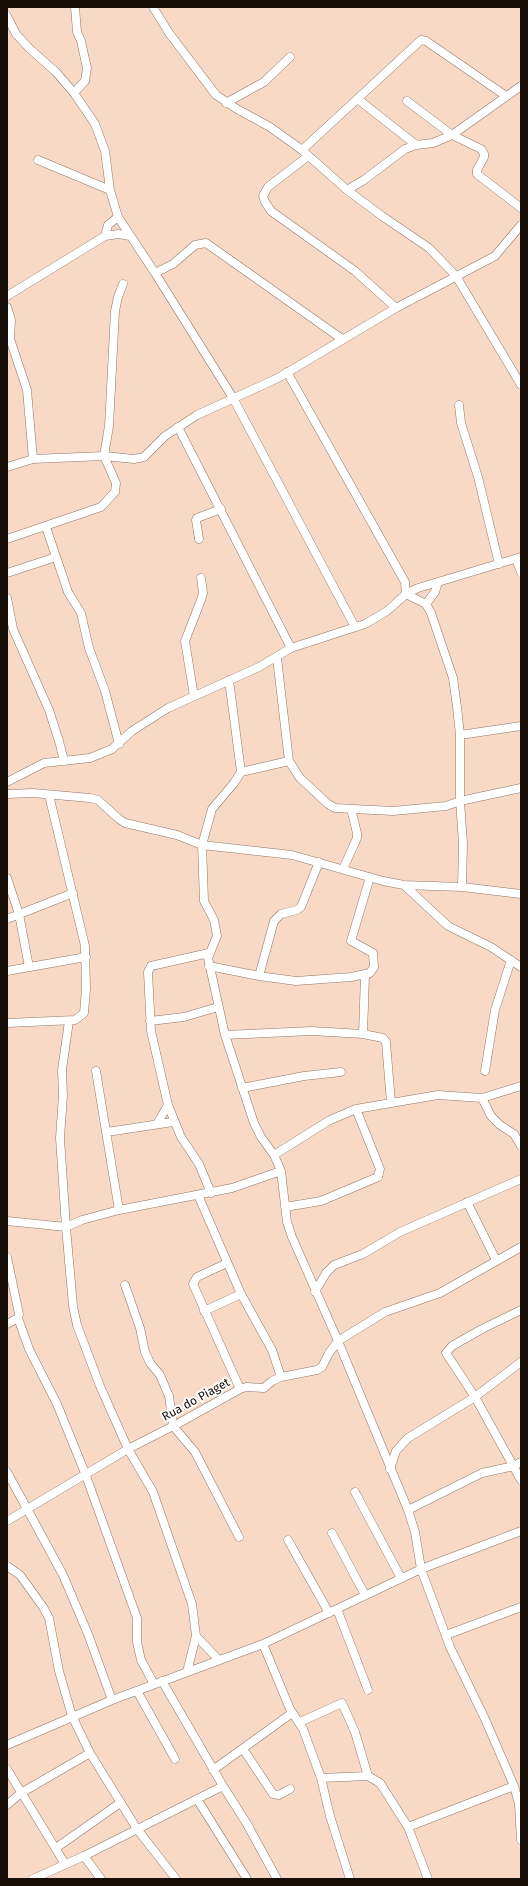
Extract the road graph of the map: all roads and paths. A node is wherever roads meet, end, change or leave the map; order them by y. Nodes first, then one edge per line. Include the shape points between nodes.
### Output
1 (75, 7) edge
2 (153, 7) edge
3 (7, 16) edge
4 (290, 57) dead end
5 (521, 86) edge
6 (74, 93) junction
7 (506, 96) junction
8 (359, 100) junction
9 (407, 101) dead end
10 (226, 103) junction
11 (452, 135) junction
12 (416, 146) junction
13 (305, 153) junction
14 (38, 160) dead end
15 (110, 190) junction
16 (347, 190) junction
17 (521, 208) edge
18 (118, 218) junction
19 (521, 225) edge
20 (105, 236) junction
21 (130, 236) junction
22 (155, 273) junction
23 (456, 276) junction
24 (123, 284) dead end
25 (7, 296) edge
26 (7, 307) edge
27 (396, 308) junction
28 (342, 339) junction
29 (287, 372) junction
30 (521, 386) edge
31 (233, 398) junction
32 (459, 405) dead end
33 (178, 427) junction
34 (104, 456) junction
35 (33, 459) junction
36 (7, 466) edge
37 (221, 509) junction
38 (46, 527) junction
39 (7, 539) edge
40 (199, 539) dead end
41 (56, 557) junction
42 (518, 558) edge
43 (498, 564) junction
44 (521, 572) edge
45 (7, 573) edge
46 (201, 578) dead end
47 (405, 582) junction
48 (438, 582) junction
49 (418, 588) junction
50 (406, 594) junction
51 (7, 598) edge
52 (426, 604) junction
53 (355, 627) junction
54 (291, 648) junction
55 (277, 658) junction
56 (229, 680) junction
57 (194, 696) junction
58 (521, 726) edge
59 (460, 735) junction
60 (119, 744) junction
61 (64, 761) junction
62 (289, 761) junction
63 (241, 772) junction
64 (7, 782) edge
65 (521, 788) edge
66 (7, 794) edge
67 (49, 795) junction
68 (460, 800) junction
69 (351, 809) junction
70 (202, 845) junction
71 (319, 862) junction
72 (343, 869) junction
73 (370, 877) junction
74 (7, 878) edge
75 (404, 885) junction
76 (462, 887) junction
77 (73, 893) junction
78 (521, 894) edge
79 (19, 914) junction
80 (7, 919) edge
81 (209, 953) junction
82 (86, 957) junction
83 (511, 960) junction
84 (209, 966) junction
85 (29, 967) junction
86 (521, 968) edge
87 (7, 971) edge
88 (365, 975) junction
89 (260, 976) junction
90 (218, 1007) junction
91 (69, 1021) junction
92 (150, 1021) junction
93 (7, 1023) edge
94 (225, 1034) junction
95 (363, 1034) junction
96 (96, 1071) dead end
97 (485, 1071) dead end
98 (341, 1072) dead end
99 (521, 1086) edge
100 (242, 1088) junction
101 (482, 1098) junction
102 (391, 1102) junction
103 (168, 1104) junction
104 (356, 1109) junction
105 (173, 1122) junction
106 (157, 1124) junction
107 (107, 1132) junction
108 (521, 1146) edge
109 (274, 1155) junction
110 (280, 1171) junction
111 (521, 1179) edge
112 (211, 1193) junction
113 (198, 1195) junction
114 (468, 1202) junction
115 (285, 1208) junction
116 (118, 1210) junction
117 (7, 1221) edge
118 (66, 1227) junction
119 (521, 1247) edge
120 (7, 1257) edge
121 (496, 1260) junction
122 (227, 1263) junction
123 (125, 1286) dead end
124 (315, 1292) junction
125 (241, 1294) junction
126 (521, 1310) edge
127 (204, 1311) junction
128 (18, 1318) junction
129 (7, 1324) edge
130 (338, 1341) junction
131 (521, 1362) edge
132 (281, 1377) junction
133 (240, 1389) junction
134 (475, 1397) junction
135 (173, 1426) junction
136 (128, 1449) junction
137 (517, 1464) edge
138 (390, 1469) junction
139 (7, 1472) edge
140 (85, 1474) junction
141 (521, 1480) edge
142 (355, 1492) dead end
143 (27, 1508) junction
144 (408, 1510) junction
145 (7, 1521) edge
146 (521, 1531) edge
147 (332, 1533) dead end
148 (239, 1537) dead end
149 (288, 1540) dead end
150 (7, 1566) edge
151 (421, 1569) junction
152 (401, 1578) junction
153 (365, 1595) junction
154 (521, 1607) edge
155 (337, 1609) junction
156 (329, 1612) junction
157 (446, 1635) junction
158 (196, 1636) junction
159 (263, 1644) junction
160 (219, 1660) junction
161 (187, 1672) junction
162 (158, 1683) junction
163 (368, 1690) dead end
164 (136, 1692) junction
165 (112, 1700) junction
166 (292, 1713) junction
167 (72, 1716) junction
168 (300, 1722) junction
169 (7, 1745) edge
170 (243, 1749) junction
171 (90, 1753) junction
172 (175, 1759) dead end
173 (7, 1769) edge
174 (214, 1770) junction
175 (368, 1776) junction
176 (321, 1778) junction
177 (223, 1786) junction
178 (514, 1786) junction
179 (290, 1789) dead end
180 (21, 1793) junction
181 (197, 1799) junction
182 (120, 1803) junction
183 (7, 1805) edge
184 (408, 1827) junction
185 (137, 1829) junction
186 (521, 1840) edge
187 (56, 1848) junction
188 (84, 1856) junction
189 (65, 1864) junction
190 (33, 1879) edge
191 (101, 1879) edge
192 (176, 1879) edge
193 (247, 1879) edge
194 (277, 1879) edge
195 (350, 1879) edge
196 (428, 1879) edge

1 - 6 street via 77,32 87,68 85,81
2 - 10 street via 205,82
3 - 6 street via 16,34
4 - 10 street via 264,82
5 - 7 street
6 - 15 street via 102,139 106,151
7 - 8 street via 423,40 419,41
7 - 11 street
8 - 12 street
8 - 13 street
9 - 11 street
10 - 13 street via 270,127
11 - 12 street via 433,143
11 - 17 street via 483,152 484,157 477,174
12 - 16 street via 405,149
13 - 16 street
13 - 27 street via 268,187 263,196 265,202 271,210 355,271
14 - 15 street
15 - 18 street
16 - 23 street via 399,230 429,248
18 - 20 street via 108,225
18 - 21 street
19 - 23 street via 495,256
20 - 21 street
20 - 25 street
21 - 22 street
22 - 28 street via 173,264 195,245 206,243
22 - 31 street
23 - 27 street
23 - 30 street
24 - 34 street via 115,311 109,426
26 - 35 street via 11,320 10,339 27,390
27 - 28 street
28 - 29 street
29 - 31 street
29 - 47 street
31 - 33 street
31 - 53 street
32 - 43 street
33 - 34 street via 157,442 144,457
33 - 37 street
34 - 35 street
34 - 38 street via 116,482 115,492 101,507
35 - 36 street
37 - 40 street via 197,518
37 - 54 street
38 - 39 street
38 - 41 street
41 - 45 street
41 - 60 street via 68,592 82,613 87,640 105,691
42 - 43 street
42 - 44 street
43 - 48 street
46 - 57 street via 201,600 184,641
47 - 49 street
47 - 50 street
48 - 49 street
48 - 52 street via 435,592
49 - 50 street
50 - 52 street
50 - 53 street via 387,611
51 - 61 street via 13,629 49,710
52 - 59 street via 452,678
53 - 54 street
54 - 55 street
55 - 56 street
55 - 62 street
56 - 57 street
56 - 63 street
57 - 60 street via 147,721
58 - 59 street
59 - 68 street
60 - 61 street via 90,758
61 - 64 street via 44,763
62 - 63 street
62 - 69 street via 300,778 328,804 335,808
63 - 70 street via 212,809
65 - 68 street
66 - 67 street
67 - 70 street via 98,800 125,823 177,835
67 - 77 street
68 - 69 street via 446,806 393,811
68 - 76 street via 463,843
69 - 72 street via 358,833
70 - 71 street via 292,855
70 - 81 street via 204,901 214,920 217,936
71 - 72 street
71 - 89 street via 301,907 280,914 274,921
72 - 73 street
73 - 75 street
73 - 88 street via 351,940 373,953 374,967
74 - 79 street
75 - 76 street
75 - 83 street via 448,926
76 - 78 street
77 - 79 street
77 - 82 street
79 - 80 street
79 - 85 street
81 - 84 street
81 - 92 street via 152,966 149,969
82 - 85 street
82 - 91 street via 84,1013
83 - 86 street
83 - 97 street via 495,1010
84 - 89 street
84 - 90 street
85 - 87 street
88 - 89 street via 301,980
88 - 95 street
90 - 92 street via 184,1017
90 - 94 street
91 - 93 street
91 - 118 street via 62,1070 60,1138
92 - 103 street via 152,1041
94 - 95 street via 312,1031
94 - 100 street
95 - 102 street via 383,1038 386,1042
96 - 107 street
98 - 100 street
99 - 101 street
100 - 109 street via 254,1123
101 - 102 street via 438,1095
101 - 108 street via 491,1116 514,1134
102 - 104 street
103 - 105 street
103 - 106 street
104 - 109 street via 330,1120
104 - 115 street via 380,1169 378,1177 321,1201
105 - 106 street
105 - 112 street via 199,1164
106 - 107 street
107 - 116 street
109 - 110 street
110 - 112 street
110 - 115 street
111 - 114 street
112 - 113 street
113 - 116 street
113 - 122 street
114 - 121 street
114 - 124 street via 400,1232 364,1254 334,1265
115 - 124 street via 292,1237
116 - 118 street
117 - 118 street
118 - 136 street via 77,1325
119 - 121 street, Rua do Piaget
120 - 128 street
121 - 130 street, Rua do Piaget via 440,1293 385,1312
122 - 125 street
122 - 127 street via 194,1280 194,1288
123 - 135 street via 140,1328 145,1352 160,1375 169,1396
124 - 130 street
125 - 127 street
125 - 132 street via 272,1350
126 - 134 street via 482,1328 452,1346 446,1353
127 - 133 street
128 - 129 street
128 - 140 street via 29,1349 57,1404
130 - 132 street, Rua do Piaget via 322,1367
130 - 138 street
131 - 134 street
132 - 133 street, Rua do Piaget via 264,1388
133 - 135 street, Rua do Piaget
134 - 137 street
134 - 138 street via 408,1438 396,1451
135 - 136 street, Rua do Piaget
135 - 148 street via 195,1452
136 - 140 street, Rua do Piaget
136 - 158 street via 153,1492 192,1604
137 - 141 street
137 - 144 street via 482,1473
138 - 144 street
139 - 143 street
140 - 143 street, Rua do Piaget
140 - 162 street via 137,1618 137,1642 141,1660
142 - 152 street
143 - 145 street, Rua do Piaget
143 - 165 street via 63,1576
144 - 151 street via 415,1532
146 - 151 street
147 - 153 street
149 - 156 street
150 - 167 street via 20,1575 49,1618 59,1671
151 - 152 street
151 - 157 street
152 - 153 street
153 - 155 street
154 - 157 street
155 - 156 street
155 - 163 street
156 - 159 street
157 - 178 street
158 - 160 street
158 - 161 street
159 - 160 street
159 - 166 street
160 - 161 street
161 - 162 street
162 - 164 street
162 - 174 street
164 - 165 street
164 - 172 street
165 - 167 street
166 - 168 street
166 - 170 street
167 - 169 street
167 - 171 street
168 - 175 street via 342,1703 355,1732
168 - 176 street
170 - 174 street
170 - 179 street via 270,1792 279,1795
171 - 180 street
171 - 182 street
173 - 180 street
174 - 177 street
175 - 176 street
175 - 184 street via 384,1787
176 - 195 street
177 - 181 street
177 - 194 street
178 - 184 street
178 - 186 street via 519,1804
180 - 183 street
180 - 187 street
181 - 185 street
181 - 193 street
182 - 185 street
182 - 187 street
184 - 196 street
185 - 188 street
185 - 192 street
187 - 189 street
188 - 189 street
188 - 191 street
189 - 190 street

